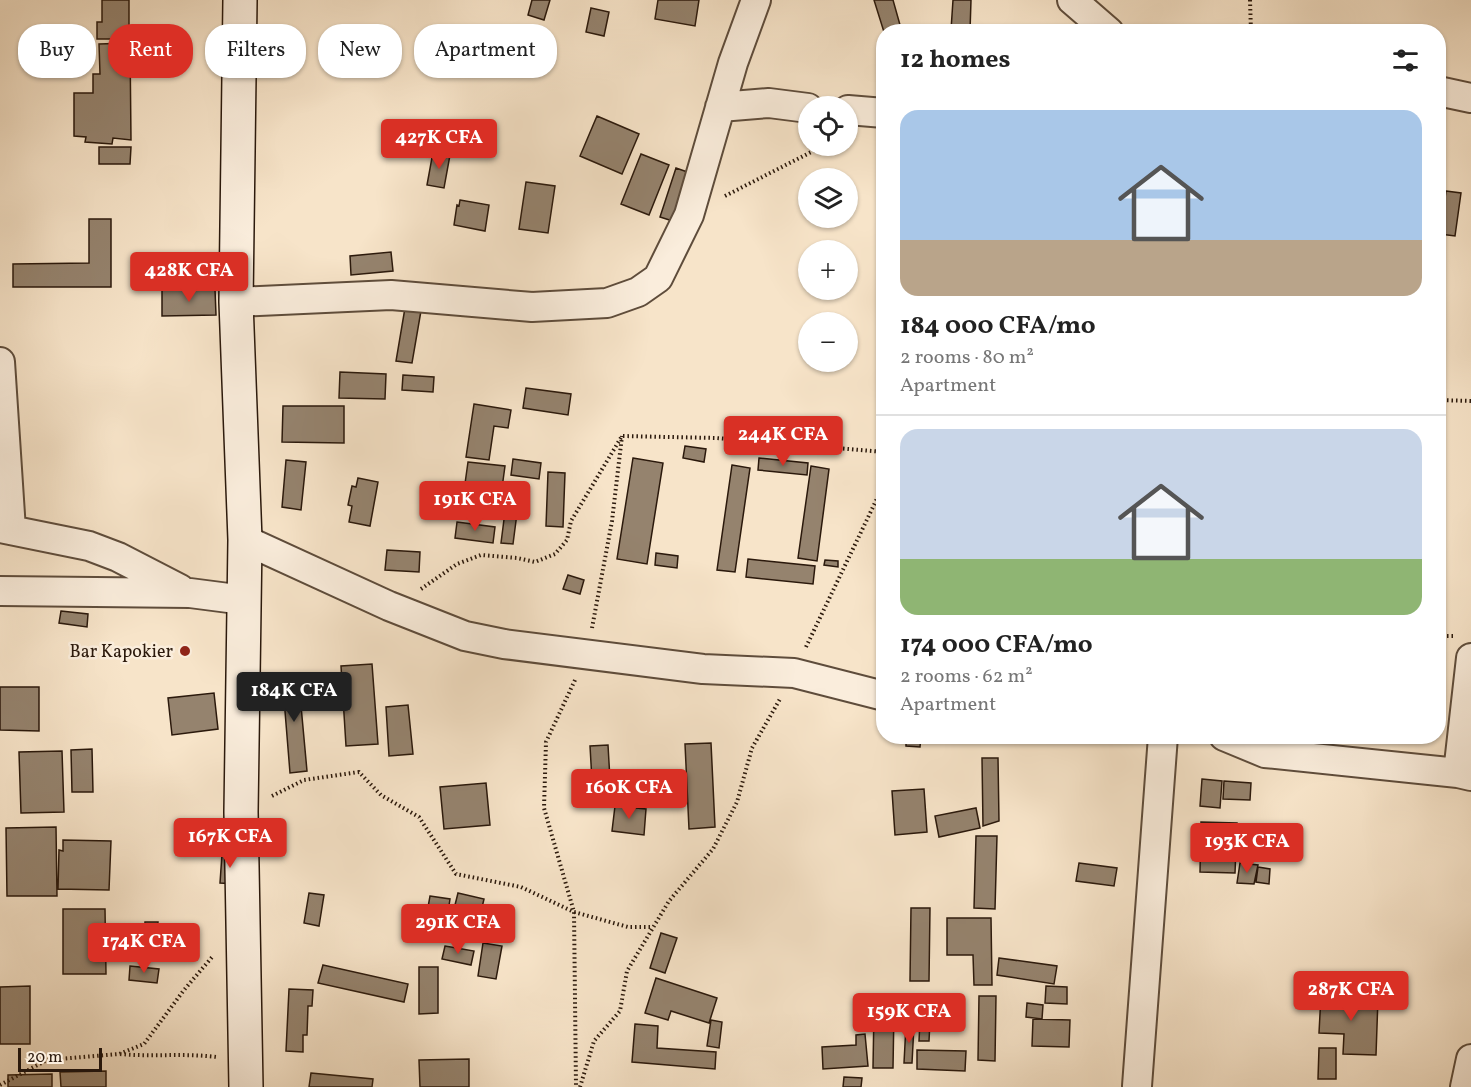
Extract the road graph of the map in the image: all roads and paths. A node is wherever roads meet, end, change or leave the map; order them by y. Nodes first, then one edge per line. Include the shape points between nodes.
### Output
1 (240, 0) edge
2 (756, 0) edge
3 (1072, 0) edge
4 (1250, 0) edge
5 (1100, 24) edge
6 (1251, 24) edge
7 (1446, 93) edge
8 (1471, 98) edge
9 (720, 107) junction
10 (798, 107) edge
11 (858, 111) edge
12 (876, 112) edge
13 (804, 156) edge
14 (689, 215) junction
15 (236, 302) junction
16 (0, 362) edge
17 (1446, 400) edge
18 (1471, 402) edge
19 (622, 436) junction
20 (876, 451) edge
21 (876, 496) edge
22 (5, 529) edge
23 (246, 540) junction
24 (0, 591) edge
25 (190, 593) junction
26 (244, 600) junction
27 (389, 606) junction
28 (588, 654) junction
29 (1471, 658) edge
30 (795, 673) junction
31 (876, 694) edge
32 (1162, 744) edge
33 (1243, 744) edge
34 (1465, 774) edge
35 (241, 812) junction
36 (574, 912) junction
37 (244, 927) junction
38 (653, 927) junction
39 (119, 1054) junction
40 (1471, 1059) edge
41 (245, 1073) edge
42 (0, 1084) edge
43 (578, 1087) edge
44 (1138, 1087) edge
45 (1465, 1087) edge

1 - 15 main road
2 - 9 street
3 - 5 street
4 - 6 path
7 - 8 street
9 - 10 street via 769,103
9 - 14 street
11 - 12 street
13 - 14 path
14 - 15 street via 658,278 638,292 607,303 532,307 391,295
15 - 23 main road
16 - 22 street
17 - 18 path
19 - 20 path via 716,438
19 - 27 path via 570,521 567,540 555,555 535,562 481,555 457,564
19 - 28 path via 612,521
21 - 30 path
22 - 25 street via 89,546
23 - 26 main road
23 - 27 street
24 - 25 street
25 - 26 street
26 - 35 main road
27 - 28 street via 465,636
28 - 30 street via 704,669
28 - 36 path via 546,742 544,808
29 - 34 street
30 - 31 street
30 - 38 path via 752,748 737,802 713,849 669,901
32 - 44 street
33 - 34 street via 1264,753
35 - 36 path via 304,780 358,772 381,795 418,817 456,874 521,888
35 - 37 main road
36 - 38 path via 628,927
36 - 43 path
37 - 39 path via 228,939 184,990 144,1044
37 - 41 main road
38 - 43 path via 627,971 620,1011 594,1041
39 - 41 path via 191,1054
39 - 42 path via 47,1060
40 - 45 street

